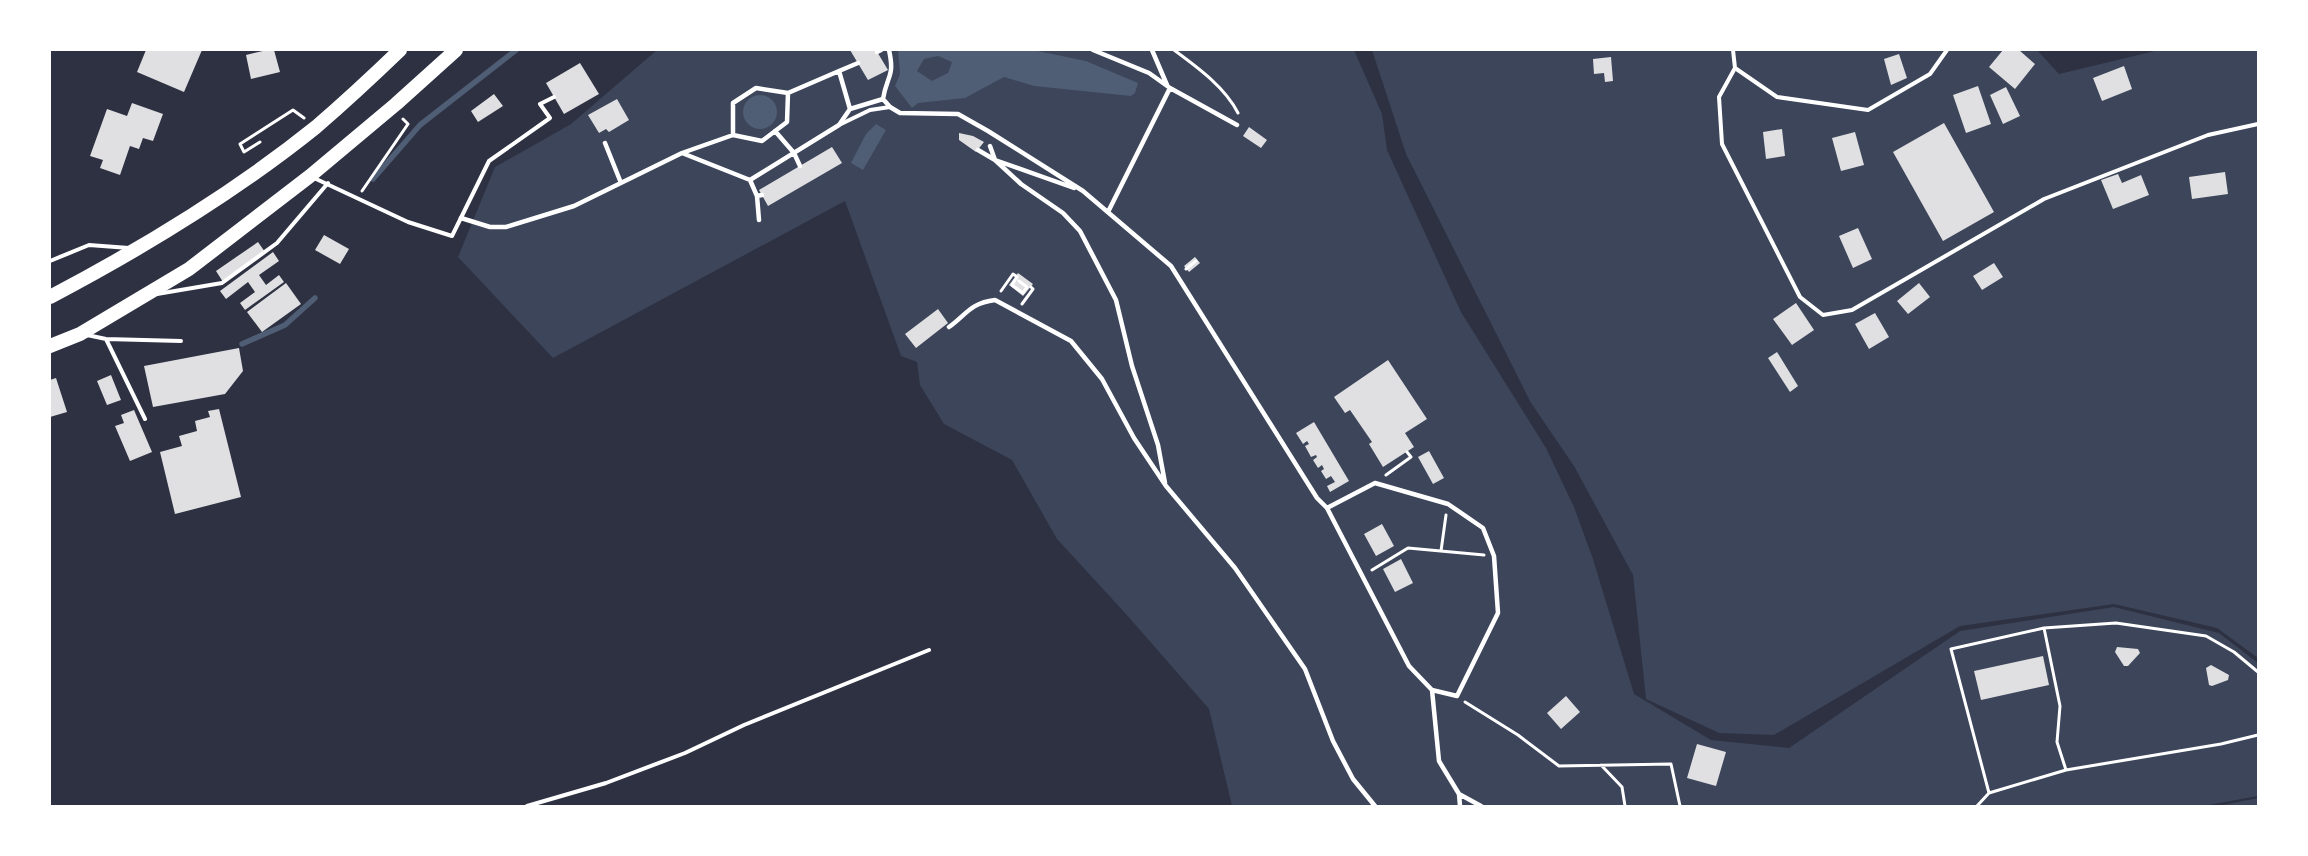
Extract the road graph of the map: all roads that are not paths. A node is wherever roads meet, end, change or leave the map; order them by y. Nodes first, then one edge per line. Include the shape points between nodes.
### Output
1 (400, 50) edge
2 (456, 50) edge
3 (889, 50) edge
4 (1093, 50) edge
5 (1152, 50) edge
6 (1733, 50) edge
7 (1947, 50) edge
8 (858, 63) dead end
9 (1734, 68) junction
10 (839, 71) junction
11 (1168, 87) junction
12 (788, 93) junction
13 (554, 97) dead end
14 (883, 99) junction
15 (890, 107) junction
16 (850, 108) junction
17 (2258, 124) edge
18 (839, 125) junction
19 (1238, 125) road end
20 (775, 131) junction
21 (733, 136) junction
22 (605, 143) dead end
23 (990, 146) dead end
24 (978, 150) dead end
25 (682, 153) junction
26 (794, 153) junction
27 (995, 160) junction
28 (800, 166) dead end
29 (310, 176) junction
30 (750, 180) junction
31 (328, 183) junction
32 (621, 183) junction
33 (1083, 191) junction
34 (1108, 212) junction
35 (462, 218) junction
36 (759, 220) dead end
37 (136, 249) junction
38 (50, 261) edge
39 (50, 297) edge
40 (139, 297) junction
41 (949, 327) dead end
42 (80, 334) junction
43 (106, 339) junction
44 (181, 341) dead end
45 (50, 346) edge
46 (145, 419) dead end
47 (1166, 486) junction
48 (1328, 508) junction
49 (929, 650) dead end
50 (1432, 690) junction
51 (1459, 794) junction
52 (527, 806) edge
53 (1376, 806) edge
54 (1460, 806) edge
55 (1481, 806) edge

1 - 37 highway via 326,118 277,157 176,226
2 - 29 highway
3 - 14 street via 892,74
4 - 11 street via 1149,73
5 - 11 street
6 - 9 lane
7 - 9 lane via 1930,74 1868,110 1777,97
8 - 10 street
9 - 17 lane via 1719,97 1722,144 1800,297 1823,315 1852,310 2044,199 2208,135
10 - 12 street
10 - 16 street
11 - 19 street
11 - 34 street
12 - 20 street via 787,122
12 - 21 street via 756,88 733,103
13 - 35 lane via 540,104 550,118 489,161
14 - 15 street
14 - 16 street
15 - 18 lane via 870,110
15 - 33 street via 900,113 958,114
16 - 18 street
18 - 26 street
20 - 21 street via 762,141
20 - 26 street
21 - 25 street
22 - 32 street
23 - 27 street
24 - 27 street
25 - 30 street
25 - 32 street
26 - 28 street
26 - 30 street
27 - 33 street
27 - 47 street via 1021,184 1063,213 1080,231 1116,300 1132,366 1158,445
29 - 31 lane
29 - 40 highway via 189,268
30 - 36 street via 759,196
31 - 35 lane via 408,222 452,236
31 - 40 lane via 277,243 222,283
32 - 35 street via 574,206 506,226 490,227
33 - 34 street
34 - 48 street via 1171,266 1317,498
37 - 38 lane via 89,245
37 - 39 highway
40 - 42 highway
41 - 47 street via 962,313 995,300 1071,341 1102,379 1134,438
42 - 43 lane
42 - 45 highway
43 - 44 lane
43 - 46 lane
47 - 53 street via 1235,568 1305,669 1333,741 1353,779
48 - 50 street via 1409,666
48 - 50 street via 1375,483 1448,504 1484,528 1494,556 1498,613 1456,696
49 - 52 lane via 676,756 606,783
50 - 51 street via 1439,761
51 - 54 street
51 - 55 street

